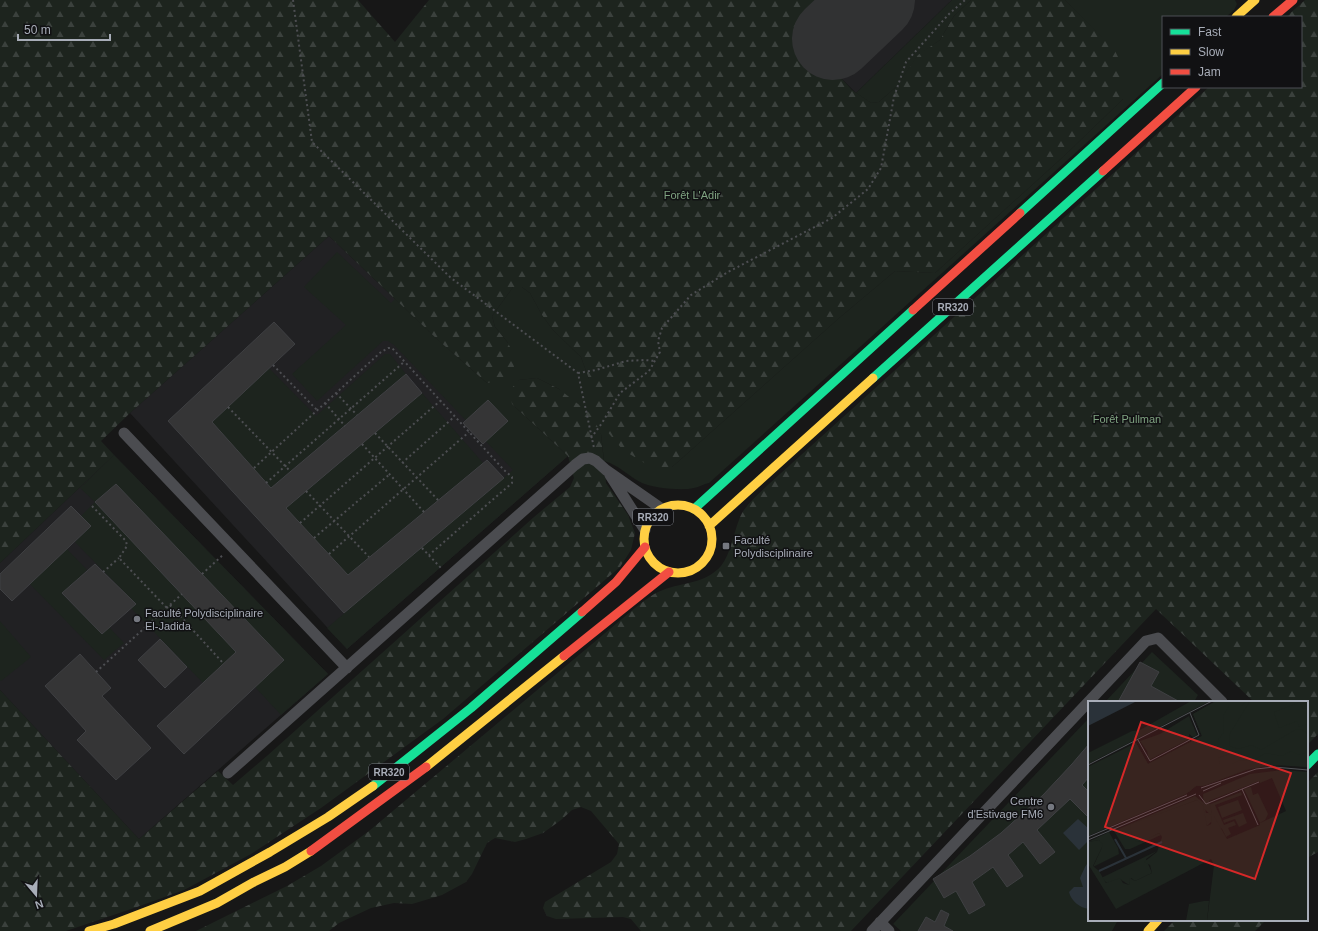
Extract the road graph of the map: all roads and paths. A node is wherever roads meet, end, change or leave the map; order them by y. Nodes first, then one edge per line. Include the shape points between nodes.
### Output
1 (293, 0) edge
2 (965, 0) edge
3 (1255, 0) edge
4 (1292, 0) edge
5 (1237, 16) edge
6 (1274, 16) edge
7 (1162, 84) edge
8 (1195, 88) edge
9 (656, 361) junction
10 (404, 362) junction
11 (272, 365) dead end
12 (578, 373) junction
13 (336, 393) junction
14 (440, 401) junction
15 (325, 404) junction
16 (228, 406) dead end
17 (351, 409) junction
18 (317, 410) junction
19 (358, 415) dead end
20 (454, 417) junction
21 (339, 419) junction
22 (345, 426) dead end
23 (469, 432) junction
24 (124, 433) dead end
25 (374, 433) dead end
26 (592, 438) junction
27 (362, 444) dead end
28 (387, 447) junction
29 (271, 452) junction
30 (375, 458) junction
31 (596, 461) junction
32 (402, 463) junction
33 (285, 466) junction
34 (254, 468) dead end
35 (606, 470) junction
36 (290, 472) dead end
37 (390, 474) junction
38 (417, 478) junction
39 (266, 483) dead end
40 (404, 489) junction
41 (306, 491) dead end
42 (438, 500) dead end
43 (92, 506) dead end
44 (320, 506) junction
45 (694, 509) junction
46 (662, 510) junction
47 (424, 512) dead end
48 (334, 521) junction
49 (300, 523) dead end
50 (709, 526) junction
51 (645, 530) junction
52 (349, 536) junction
53 (314, 538) dead end
54 (232, 546) junction
55 (645, 547) junction
56 (422, 548) dead end
57 (329, 554) dead end
58 (429, 555) junction
59 (369, 557) dead end
60 (119, 558) junction
61 (103, 572) dead end
62 (669, 572) junction
63 (202, 574) dead end
64 (449, 577) junction
65 (182, 594) dead end
66 (170, 605) junction
67 (167, 608) junction
68 (223, 663) dead end
69 (347, 668) junction
70 (96, 672) dead end
71 (1088, 701) edge
72 (1088, 701) edge
73 (1221, 701) edge
74 (1318, 754) edge
75 (1308, 764) edge
76 (228, 773) dead end
77 (1157, 921) edge
78 (880, 922) junction
79 (89, 931) edge
80 (150, 931) edge
81 (872, 931) edge
82 (889, 931) edge
83 (1148, 931) edge

1 - 12 path via 312,142 452,278
2 - 9 path via 906,62 894,97 882,168 868,189 832,218 728,272 691,295 662,328 658,341 660,352
3 - 5 main road
4 - 6 main road
7 - 45 main road, RR320
8 - 50 main road, RR320
9 - 12 path via 626,361
9 - 26 path via 649,371 620,393
10 - 13 path via 392,348 388,348
10 - 14 path
10 - 17 path
11 - 18 path
12 - 26 path
13 - 15 path
13 - 17 path
14 - 20 path
14 - 28 path
15 - 18 path
15 - 21 path
16 - 29 path
17 - 19 path
17 - 21 path
18 - 29 path
20 - 23 path
20 - 32 path
21 - 22 path
21 - 33 path
23 - 38 path
23 - 58 path via 512,477 512,483
24 - 54 street
25 - 28 path
26 - 31 path
27 - 30 path
28 - 30 path
28 - 32 path
29 - 33 path
29 - 34 path
30 - 37 path
30 - 44 path
31 - 35 street
31 - 64 street via 590,458 583,459 575,465
32 - 38 path
33 - 36 path
33 - 39 path
35 - 46 street
35 - 51 street
37 - 40 path
37 - 48 path
38 - 40 path
38 - 42 path
40 - 47 path
40 - 52 path
41 - 44 path
43 - 60 path via 126,541 127,546
44 - 48 path
44 - 49 path
45 - 46 main road, RR320 via 672,506
45 - 50 main road via 703,516
46 - 51 main road, RR320 via 652,518
48 - 52 path
48 - 53 path
50 - 62 main road via 712,539 710,551 704,562 694,570
51 - 55 main road, RR320
52 - 57 path
52 - 59 path
54 - 63 path
54 - 69 street
55 - 62 main road via 658,567
55 - 79 main road, RR320 via 616,582 471,708 375,784 328,817 200,891
56 - 58 path
58 - 64 path
60 - 61 path
60 - 67 path
62 - 80 main road, RR320 via 418,774 317,847 217,903
64 - 69 street
65 - 66 path
66 - 67 path
66 - 68 path
67 - 70 path
69 - 76 street
71 - 73 street via 1146,640 1158,638
72 - 78 street
74 - 75 main road
77 - 83 main road
78 - 81 street
78 - 82 street

